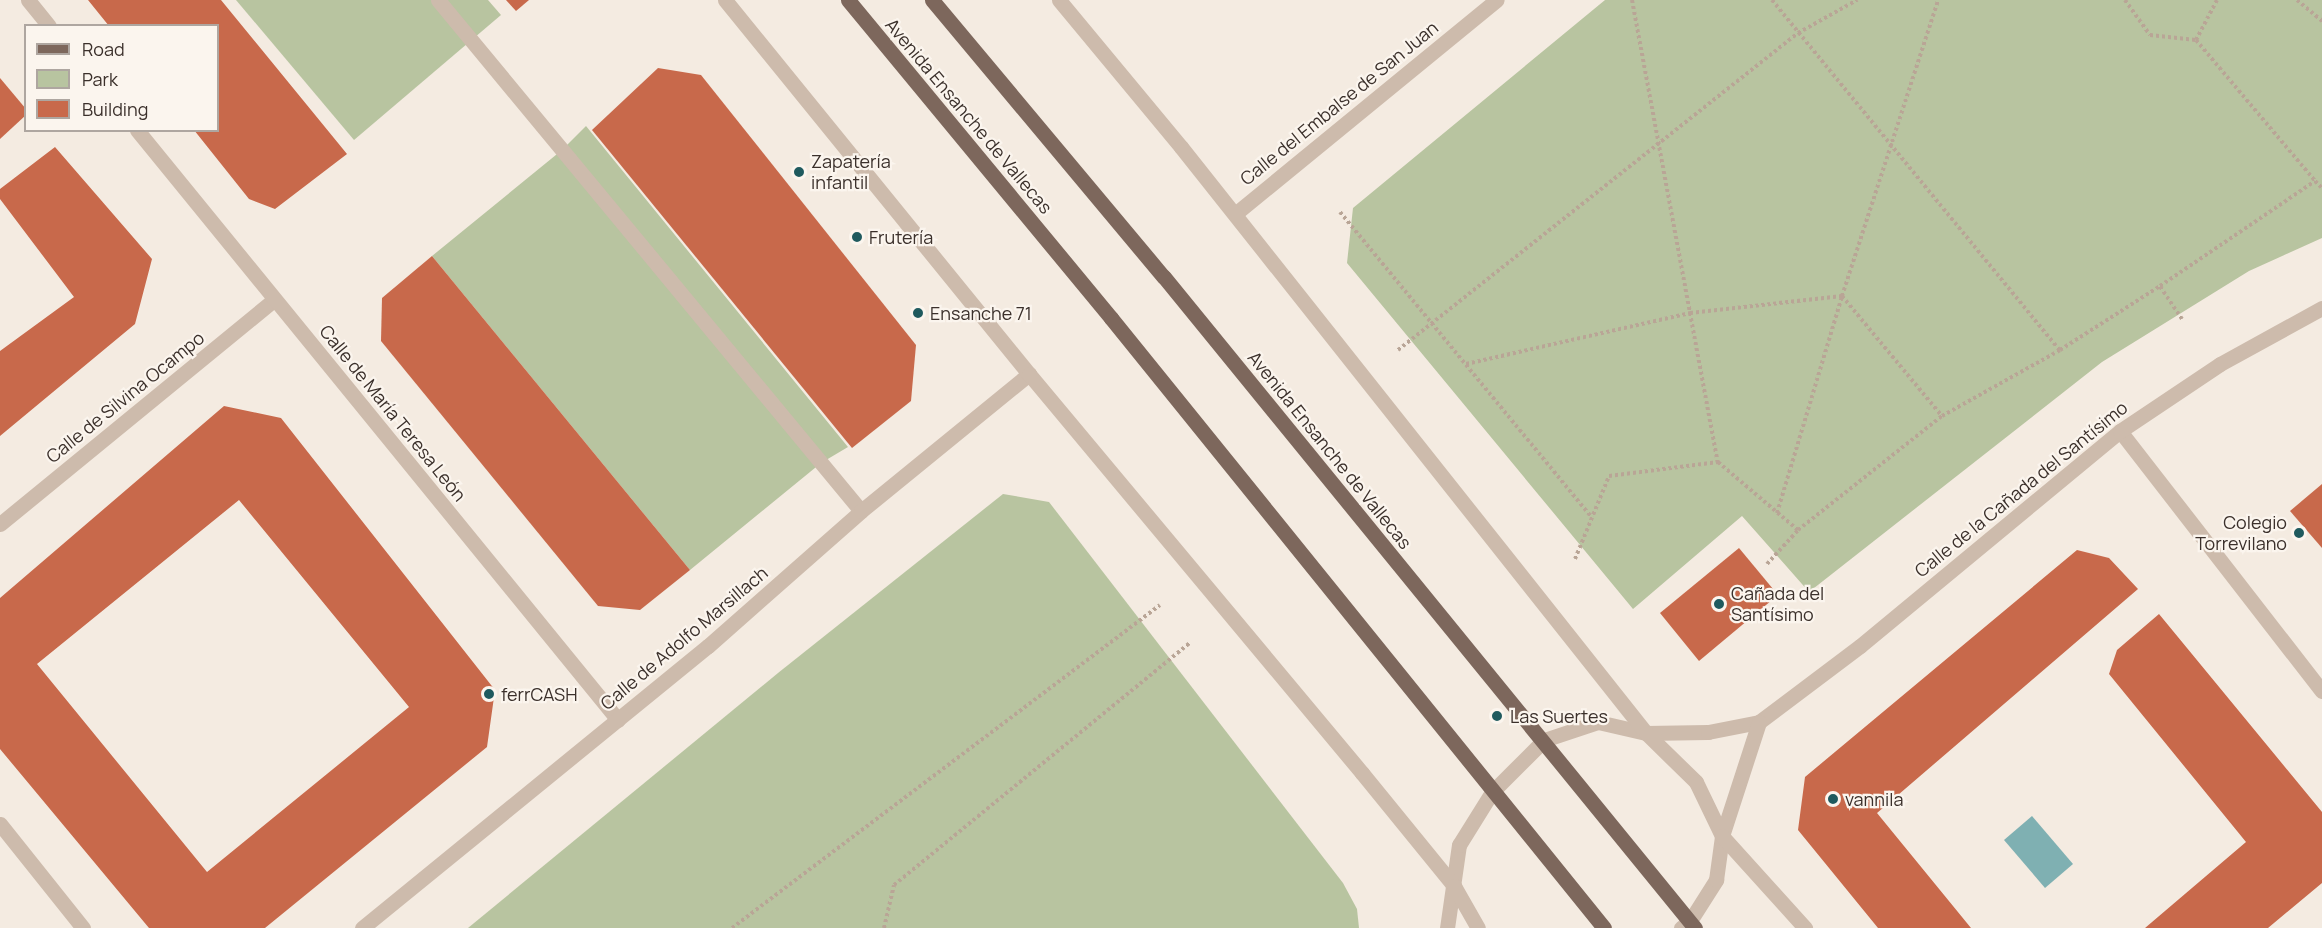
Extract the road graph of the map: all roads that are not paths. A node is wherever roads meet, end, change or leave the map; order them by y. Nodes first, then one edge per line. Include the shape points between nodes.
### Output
1 (28, 0) edge
2 (438, 0) edge
3 (725, 0) edge
4 (848, 0) edge
5 (932, 0) edge
6 (1059, 0) edge
7 (1496, 0) edge
8 (47, 24) edge
9 (139, 132) edge
10 (1234, 214) junction
11 (274, 300) junction
12 (2322, 308) edge
13 (1029, 374) junction
14 (2120, 431) junction
15 (861, 512) junction
16 (0, 524) edge
17 (2322, 691) edge
18 (618, 720) junction
19 (1759, 722) junction
20 (1646, 733) junction
21 (1544, 740) junction
22 (1492, 792) junction
23 (0, 824) edge
24 (1722, 836) junction
25 (1454, 886) junction
26 (1689, 926) edge
27 (83, 928) edge
28 (362, 928) edge
29 (1448, 928) edge
30 (1478, 928) edge
31 (1604, 928) edge
32 (1805, 928) edge

1 - 8 street
2 - 15 street
3 - 13 street
4 - 22 main road, Avenida Ensanche de Vallecas via 1111,318
5 - 21 main road, Avenida Ensanche de Vallecas
6 - 10 street
7 - 10 street, Calle del Embalse de San Juan
9 - 11 street, Calle de María Teresa León
10 - 20 street
11 - 16 street, Calle de Silvina Ocampo
11 - 18 street, Calle de María Teresa León
12 - 14 street, Calle de la Cañada del Santísimo via 2220,364
13 - 15 street, Calle de Adolfo Marsillach
13 - 25 street
14 - 17 street
14 - 19 street, Calle de la Cañada del Santísimo via 1860,646
15 - 18 street, Calle de Adolfo Marsillach
18 - 28 street, Calle de Adolfo Marsillach
19 - 20 street, Calle de la Cañada del Santísimo via 1708,732
19 - 24 street
20 - 21 street, Calle de la Cañada del Santísimo via 1598,722
20 - 24 street via 1696,782
21 - 22 street, Calle de la Cañada del Santísimo
21 - 26 main road, Avenida Ensanche de Vallecas
22 - 25 street, Calle de la Cañada del Santísimo via 1459,845
22 - 31 main road, Avenida Ensanche de Vallecas
23 - 27 street
24 - 26 street via 1716,880
24 - 32 street
25 - 29 street, Calle de la Cañada del Santísimo
25 - 30 street

